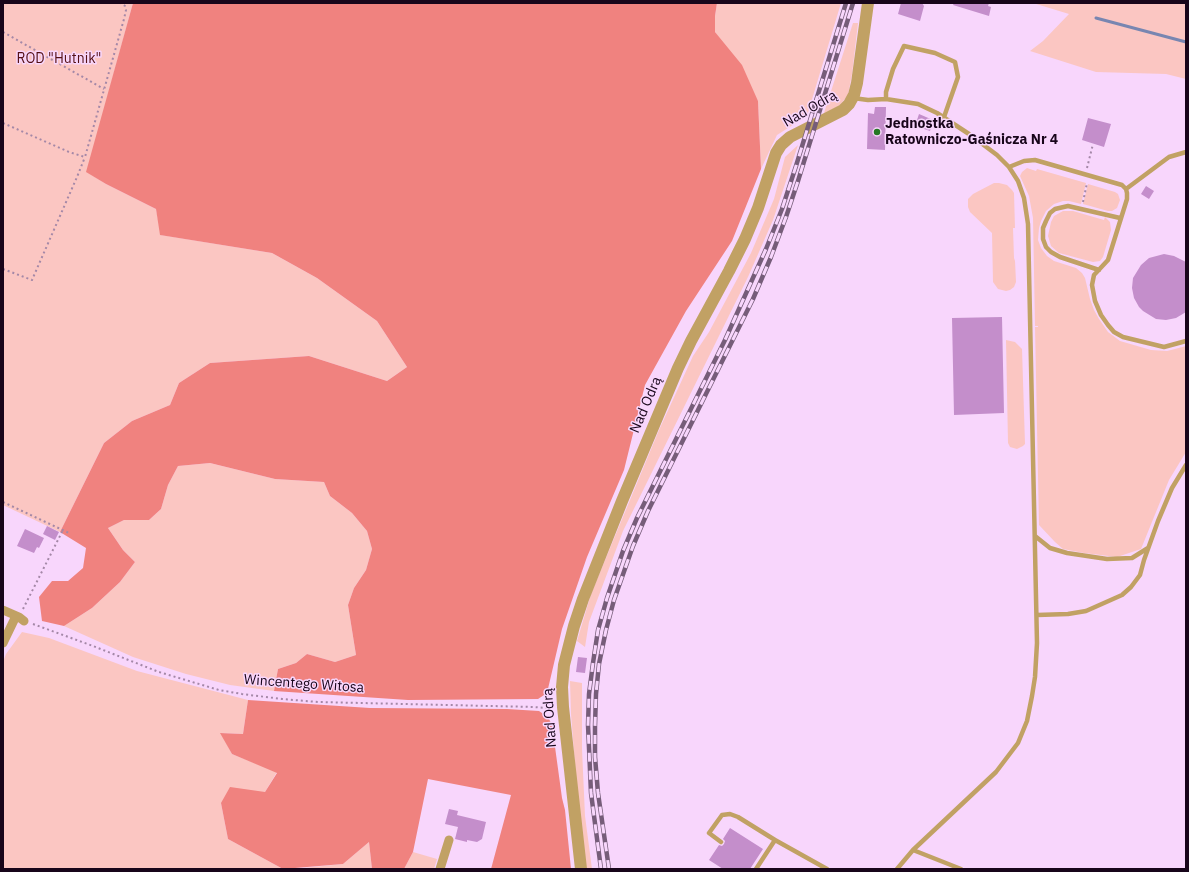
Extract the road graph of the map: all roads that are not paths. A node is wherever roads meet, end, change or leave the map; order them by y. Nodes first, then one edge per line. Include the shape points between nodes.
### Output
1 (868, 3) edge
2 (853, 98) junction
3 (886, 99) junction
4 (944, 117) junction
5 (1186, 152) edge
6 (1009, 167) junction
7 (1126, 189) junction
8 (1120, 218) junction
9 (1099, 270) junction
10 (1186, 341) edge
11 (1186, 465) edge
12 (1035, 536) junction
13 (1148, 548) junction
14 (3, 610) edge
15 (1037, 615) junction
16 (3, 643) edge
17 (449, 840) dead end
18 (775, 840) junction
19 (721, 842) dead end
20 (913, 850) junction
21 (440, 869) edge
22 (580, 869) edge
23 (756, 869) edge
24 (827, 869) edge
25 (897, 869) edge
26 (961, 869) edge

1 - 2 street, Nad Odrą via 857,87
2 - 3 lane
2 - 22 street, Nad Odrą via 841,112 790,137 778,150 749,230 680,362 583,599 568,644 562,687
3 - 4 lane via 918,104
3 - 4 lane via 893,69 904,46 935,53 955,62 958,77
4 - 6 lane via 987,147
5 - 7 lane via 1169,157
6 - 7 lane via 1035,160 1122,185
6 - 12 lane via 1018,181 1024,198 1028,224
7 - 8 lane via 1127,199
8 - 9 lane via 1108,260
8 - 9 lane via 1068,206 1050,213 1043,228 1043,239 1051,252
9 - 10 lane via 1094,275 1092,285 1101,315 1114,332 1123,337 1164,347
11 - 13 lane via 1172,488
12 - 13 lane via 1050,548 1107,559 1132,558
12 - 15 lane
13 - 15 lane via 1140,575 1122,595 1086,611
14 - 16 street via 20,618
15 - 20 lane via 1035,677 1027,721 1018,743 996,772
17 - 21 street
18 - 19 lane via 730,814 722,815 709,833
18 - 23 lane
18 - 24 lane
20 - 25 lane
20 - 26 lane

